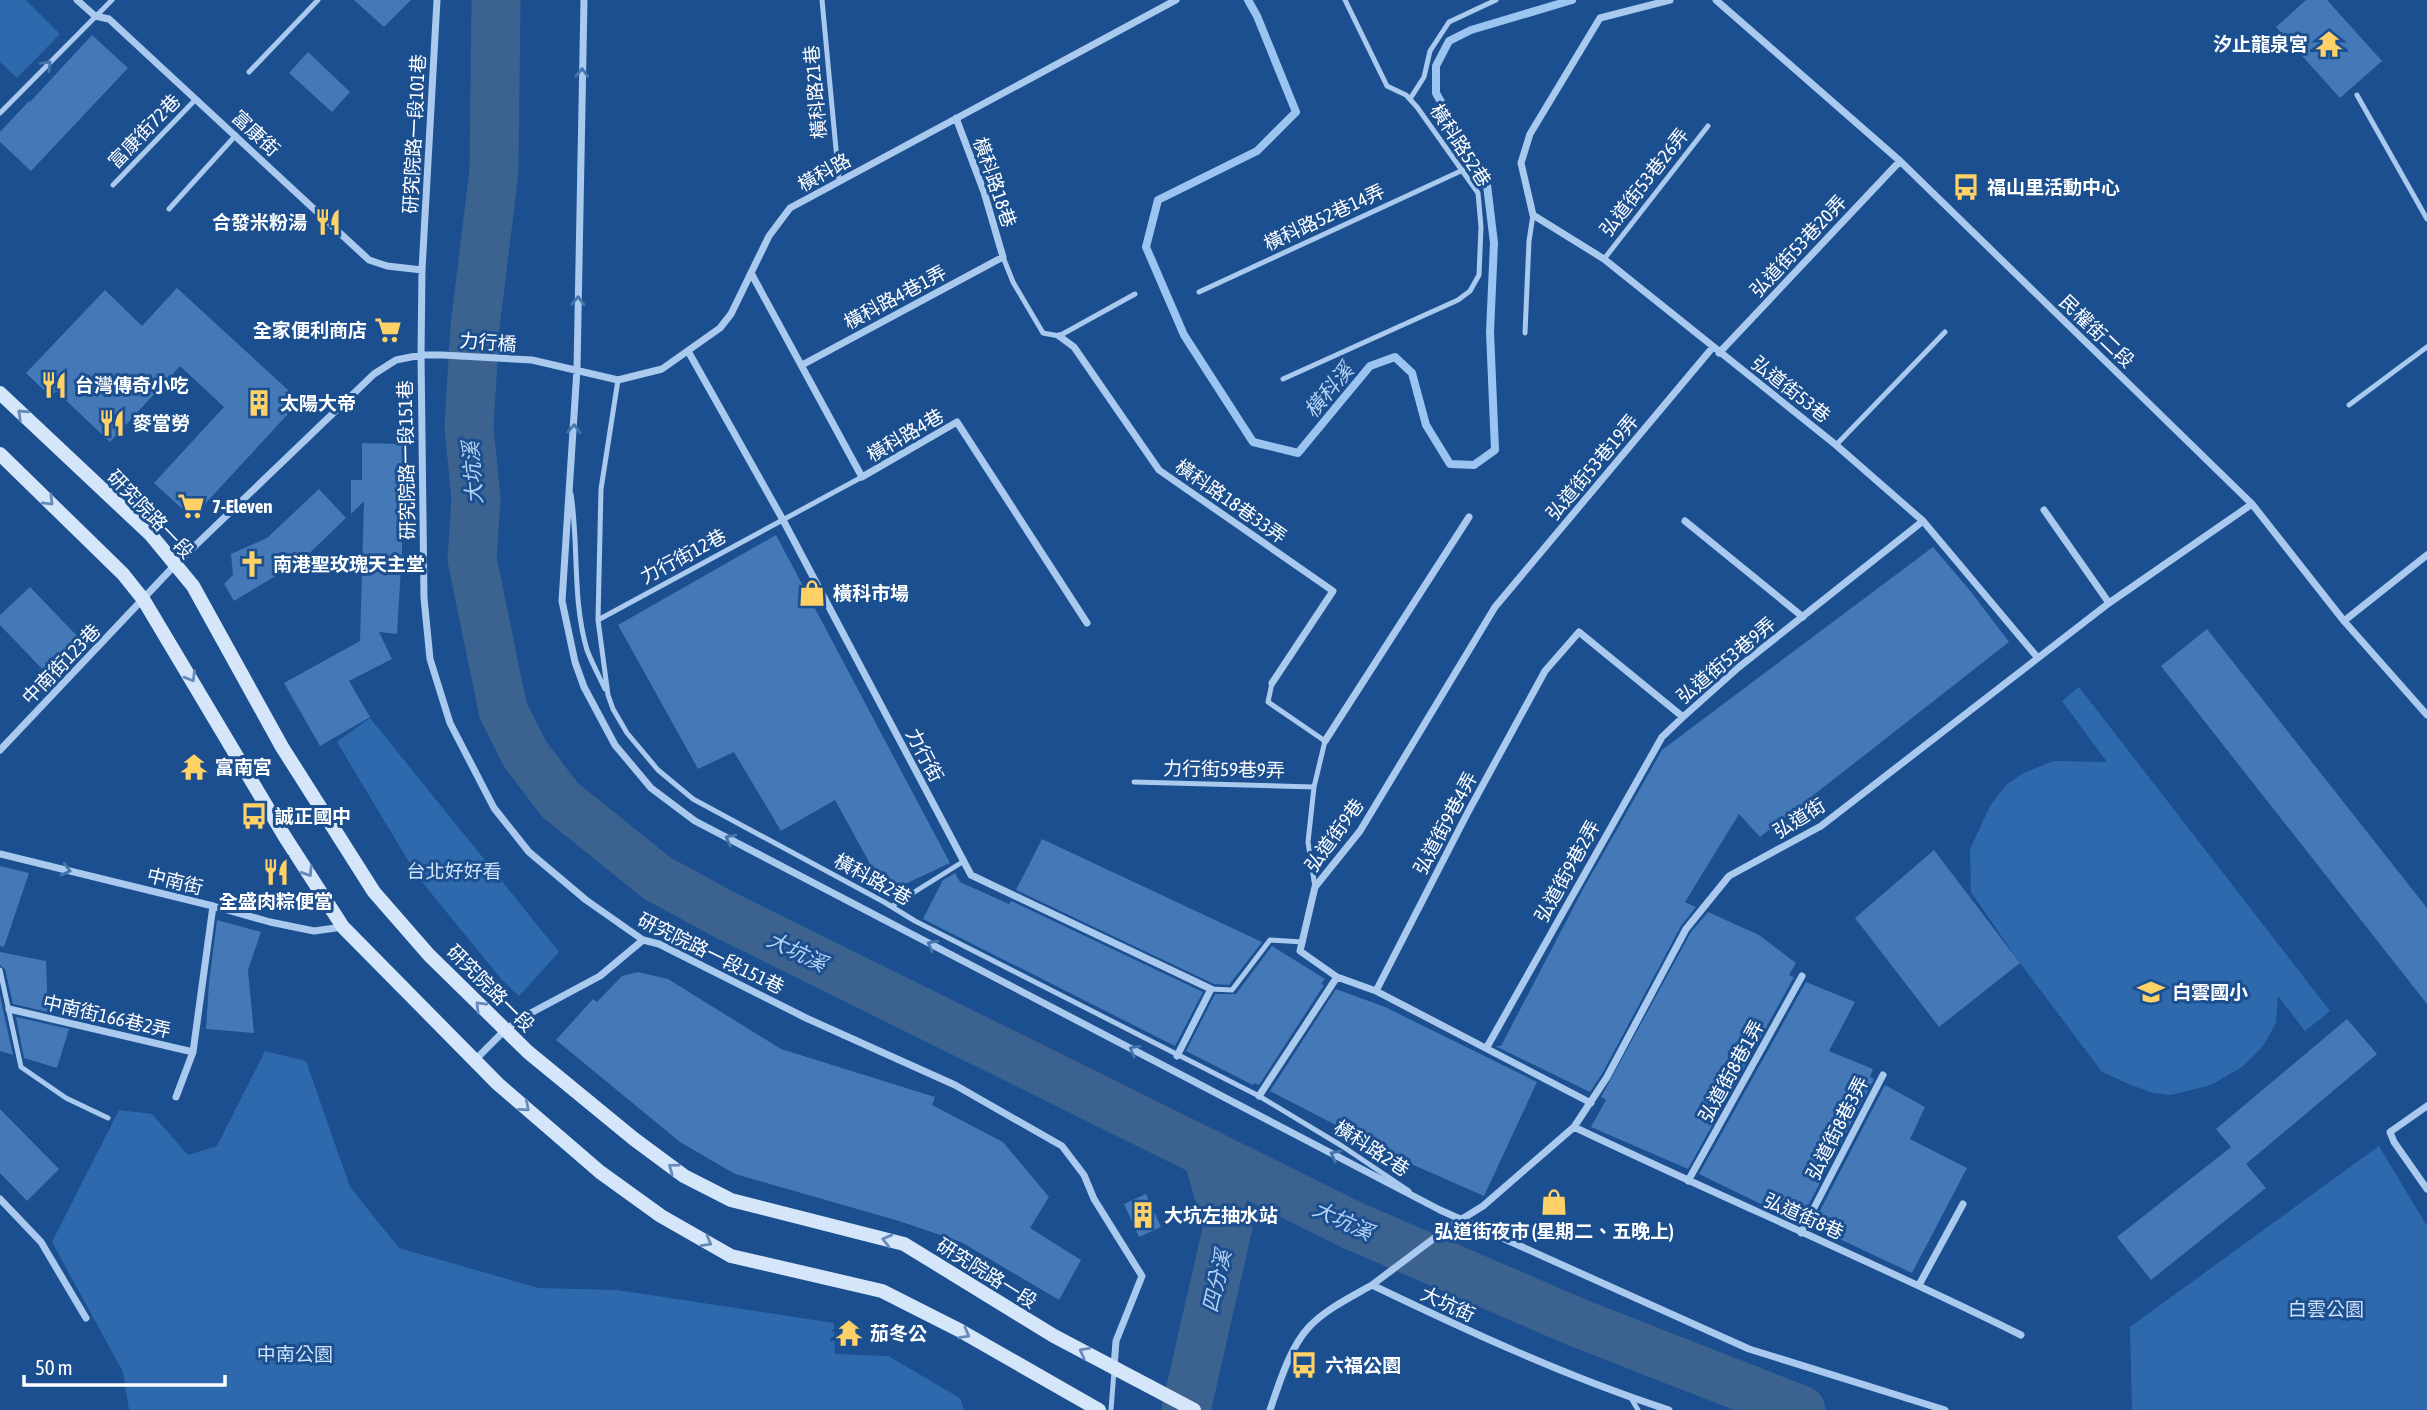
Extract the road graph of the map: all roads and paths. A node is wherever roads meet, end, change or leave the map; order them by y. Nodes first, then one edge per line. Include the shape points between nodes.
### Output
1 (77, 0) edge
2 (112, 0) edge
3 (318, 0) edge
4 (437, 0) edge
5 (584, 0) edge
6 (822, 0) edge
7 (1176, 0) edge
8 (1345, 0) edge
9 (1496, 0) edge
10 (1670, 0) edge
11 (1716, 0) edge
12 (95, 16) junction
13 (249, 72) dead end
14 (2357, 95) dead end
15 (197, 99) junction
16 (1410, 99) junction
17 (0, 113) edge
18 (956, 118) junction
19 (1708, 125) dead end
20 (236, 135) junction
21 (1900, 161) junction
22 (1463, 170) junction
23 (839, 181) junction
24 (113, 185) dead end
25 (169, 209) dead end
26 (1533, 215) junction
27 (2427, 219) edge
28 (1003, 257) junction
29 (1604, 259) junction
30 (422, 271) junction
31 (751, 273) junction
32 (1199, 292) dead end
33 (1135, 294) dead end
34 (1945, 332) dead end
35 (1525, 333) dead end
36 (1059, 335) junction
37 (1713, 347) junction
38 (2427, 347) edge
39 (688, 351) junction
40 (1719, 353) junction
41 (421, 355) junction
42 (532, 360) joint
43 (802, 365) junction
44 (577, 369) junction
45 (1283, 379) dead end
46 (618, 380) junction
47 (0, 393) edge
48 (2348, 405) dead end
49 (1836, 445) junction
50 (0, 454) edge
51 (862, 477) junction
52 (571, 489) junction
53 (2252, 504) junction
54 (2044, 510) dead end
55 (1469, 517) dead end
56 (783, 520) junction
57 (1685, 521) dead end
58 (1923, 521) junction
59 (2427, 555) edge
60 (175, 565) junction
61 (143, 599) junction
62 (2109, 603) junction
63 (1495, 607) joint
64 (1802, 617) junction
65 (598, 620) junction
66 (2344, 621) junction
67 (1087, 623) dead end
68 (2037, 657) junction
69 (1545, 671) joint
70 (1272, 683) joint
71 (608, 695) junction
72 (2427, 715) edge
73 (1684, 717) junction
74 (1325, 741) junction
75 (0, 750) edge
76 (1134, 782) dead end
77 (1314, 787) junction
78 (0, 854) edge
79 (964, 861) junction
80 (1315, 887) junction
81 (213, 906) junction
82 (891, 906) junction
83 (343, 927) junction
84 (643, 940) junction
85 (1303, 942) junction
86 (0, 970) edge
87 (1802, 976) dead end
88 (1337, 977) junction
89 (1211, 989) junction
90 (1376, 991) junction
91 (9, 1009) junction
92 (505, 1030) junction
93 (1487, 1048) junction
94 (193, 1052) junction
95 (1177, 1056) junction
96 (474, 1061) junction
97 (1883, 1075) dead end
98 (1259, 1096) junction
99 (176, 1097) dead end
100 (1591, 1103) junction
101 (2427, 1106) edge
102 (108, 1118) dead end
103 (1574, 1127) junction
104 (1688, 1181) junction
105 (2427, 1189) edge
106 (0, 1199) edge
107 (1963, 1204) dead end
108 (1433, 1206) junction
109 (1461, 1220) junction
110 (1801, 1233) junction
111 (1372, 1285) junction
112 (1919, 1285) junction
113 (86, 1318) dead end
114 (2021, 1335) dead end
115 (1114, 1368) junction
116 (1631, 1398) junction
117 (1099, 1410) edge
118 (1111, 1410) edge
119 (1194, 1410) edge
120 (1270, 1410) edge
121 (1637, 1410) edge
122 (1669, 1410) edge
123 (1945, 1410) edge

1 - 12 street, 富康街
2 - 12 lane
3 - 13 lane
4 - 30 street, 研究院路一段101巷
44 -> 5 street
6 - 23 lane, 橫科路21巷
7 - 18 street, 橫科路
8 - 16 lane, 橫科路52巷 via 1387,86
9 - 16 lane via 1450,22 1430,51 1424,77
10 - 26 street via 1600,18 1530,134 1521,163
11 - 21 street, 民權街二段
12 - 15 street, 富康街 via 109,19
17 -> 12 lane
14 - 27 lane
15 - 20 street, 富康街
15 - 24 lane, 富康街72巷
16 - 22 lane, 橫科路52巷
18 - 23 street, 橫科路
18 - 28 street, 橫科路18巷
19 - 29 lane, 弘道街53巷26弄
20 - 25 lane
20 - 30 street, 富康街 via 369,260
21 - 40 street, 弘道街53巷20弄
21 - 53 street, 民權街二段
22 - 32 lane, 橫科路52巷14弄
22 - 45 lane, 橫科路52巷 via 1478,193 1481,227 1479,275 1470,291
23 - 31 street, 橫科路 via 790,208 769,236
26 - 29 street, 弘道街53巷
26 - 35 lane
28 - 36 lane via 1043,333
28 - 43 street, 橫科路4巷1弄
29 - 37 street, 弘道街53巷
30 - 41 street, 研究院路一段151巷
31 - 39 street, 橫科路 via 720,328
31 - 43 street, 橫科路4巷
33 - 36 lane
34 - 49 lane
36 - 70 street, 橫科路18巷33弄 via 1074,347 1159,470 1333,591
37 - 40 street, 弘道街53巷
37 - 63 street, 弘道街53巷19弄
38 - 48 lane
39 - 46 street, 橫科路 via 662,369
39 - 56 street, 力行街
40 - 49 street, 弘道街53巷
41 - 42 street, 力行橋
41 - 60 street via 396,360 374,374
41 - 84 street, 研究院路一段151巷 via 424,598 430,659 450,723 494,808 529,852
42 - 44 street, 橫科路
43 - 51 street, 橫科路4巷
44 - 46 street, 橫科路
52 -> 44 street
46 - 65 lane, 橫科路2巷 via 601,489
60 -> 47 main road, 研究院路一段 via 151,535
49 - 58 street, 弘道街53巷
50 -> 61 main road
51 - 56 lane, 力行街12巷
51 - 67 street, 橫科路4巷 via 957,422
52 - 71 lane via 582,625
108 -> 52 street via 705,826 650,788 615,745 575,662 562,601
53 - 62 street, 弘道街
53 - 66 street, 民權街二段
54 - 62 street
55 - 74 street
56 - 65 lane, 力行街12巷
56 - 79 street, 力行街
57 - 64 street, 弘道街53巷9弄
58 - 64 street, 弘道街53巷9弄
58 - 68 street, 弘道街53巷
59 - 66 street
60 - 61 street
92 -> 60 main road, 研究院路一段 via 374,892 282,747 193,586
61 - 75 street, 中南街123巷
61 -> 83 main road
62 - 68 street, 弘道街
63 - 80 street, 弘道街9巷 via 1360,831
64 - 73 street, 弘道街53巷9弄
65 - 71 lane, 橫科路2巷
66 - 72 street, 民權街二段
68 - 100 street, 弘道街 via 1821,826 1729,876 1686,929
69 - 73 street, 弘道街53巷9弄 via 1578,632
69 - 90 street, 弘道街9巷4弄
70 - 74 lane via 1268,702
71 - 82 lane, 橫科路2巷 via 627,733 675,786
73 - 93 street, 弘道街9巷2弄 via 1662,737
74 - 77 lane
76 - 77 lane, 力行街59巷9弄
77 - 80 lane via 1308,842
78 -> 81 street, 中南街
79 - 82 lane
79 - 89 street, 力行街 via 971,875
80 - 85 street, 弘道街9巷
81 - 83 street, 中南街 via 314,931
81 - 94 street
82 - 95 lane, 橫科路2巷
83 - 96 main road
84 - 92 street via 600,976
84 - 115 street, 研究院路一段151巷 via 955,1085 1062,1146 1084,1175 1142,1276 1116,1341
85 - 88 street via 1300,951
85 - 89 lane via 1270,940 1232,990
86 - 91 lane
87 - 104 street, 弘道街8巷1弄
88 - 90 street
88 - 98 street
89 - 95 street
90 - 93 street
91 - 94 street, 中南街166巷2弄
91 - 102 lane via 21,1067 66,1098
92 - 96 street
115 -> 92 main road, 研究院路一段 via 904,1244 731,1200 684,1176
93 - 100 street
94 - 99 street, 中南街166巷2弄
95 - 98 lane, 橫科路2巷
96 -> 117 main road via 600,1172 661,1216 731,1256 882,1291
97 - 110 street, 弘道街8巷3弄
98 - 108 lane, 橫科路2巷
100 - 103 street, 弘道街
101 - 105 street via 2390,1132
103 - 104 street, 弘道街8巷
103 - 109 street, 弘道街
104 - 110 street, 弘道街8巷
106 - 113 street via 41,1242
107 - 112 street
108 - 109 street
109 - 111 street, 弘道街
109 - 123 street via 1749,1349
110 - 112 street, 弘道街8巷
111 - 116 street, 大坑街 via 1450,1323
111 - 120 street via 1308,1328 1287,1363
112 - 114 street, 弘道街8巷
115 - 118 lane
115 - 119 main road, 研究院路一段
116 - 121 lane
116 - 122 street, 大坑街

